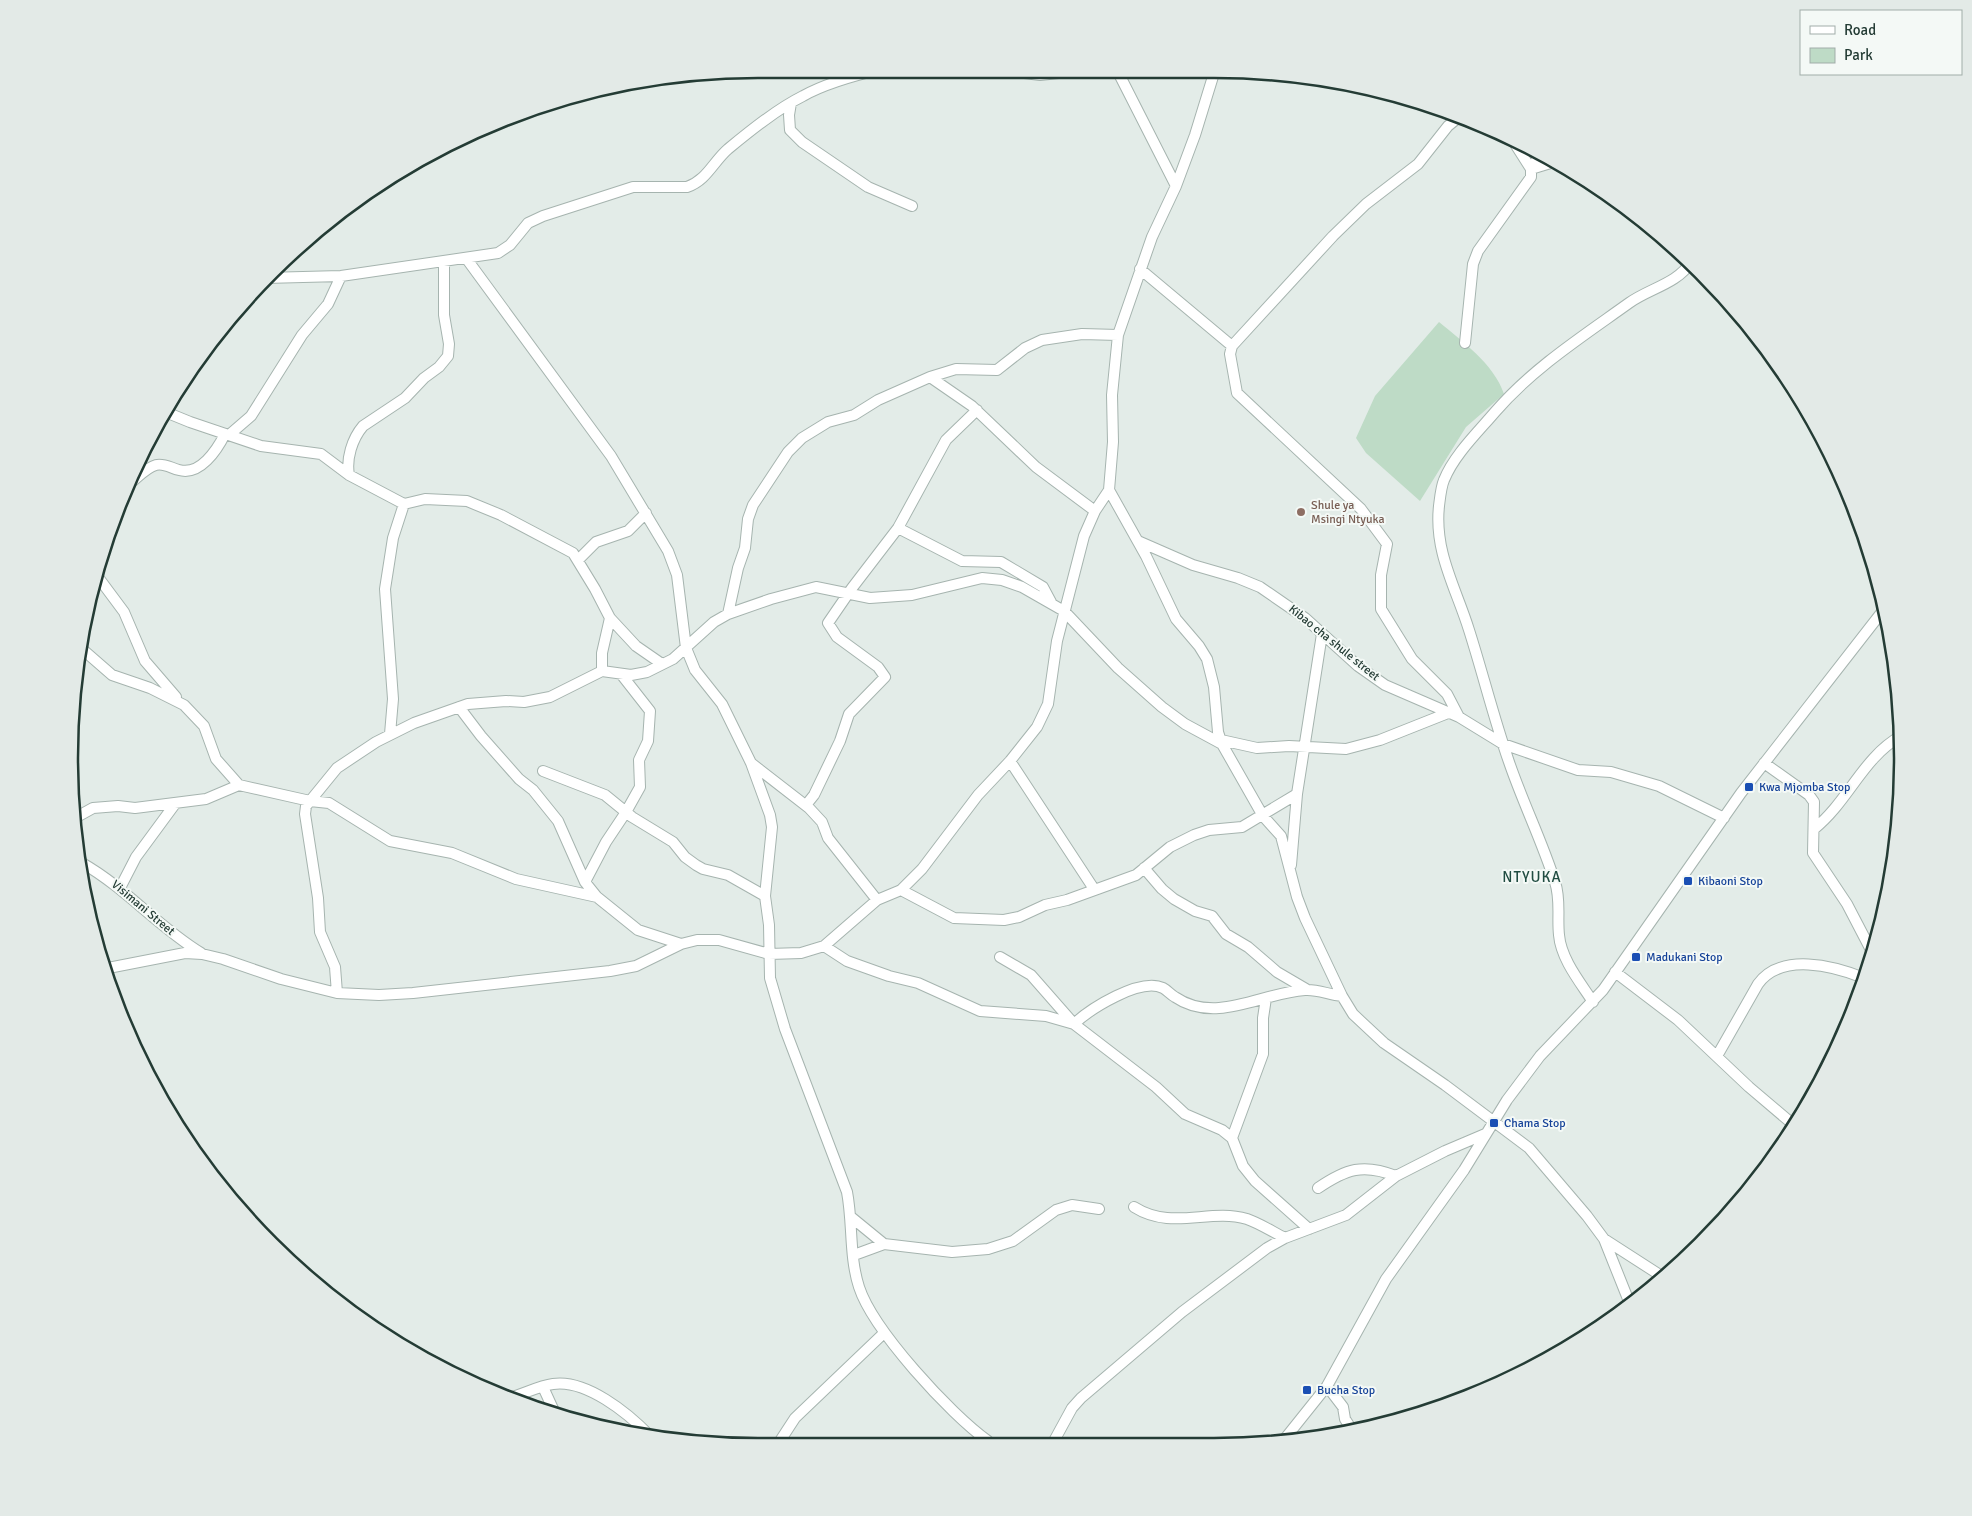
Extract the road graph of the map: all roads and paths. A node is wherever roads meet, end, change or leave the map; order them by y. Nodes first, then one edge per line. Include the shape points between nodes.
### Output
1 (852, 78) edge
2 (1120, 78) edge
3 (1213, 78) edge
4 (792, 103) junction
5 (1454, 122) edge
6 (1519, 150) edge
7 (1537, 160) edge
8 (1546, 165) edge
9 (1531, 169) junction
10 (1176, 186) junction
11 (912, 206) dead end
12 (466, 258) junction
13 (444, 262) junction
14 (1686, 268) edge
15 (1140, 269) junction
16 (341, 276) junction
17 (276, 278) edge
18 (1118, 335) junction
19 (1465, 343) dead end
20 (1232, 346) junction
21 (930, 378) junction
22 (977, 410) junction
23 (171, 414) edge
24 (227, 434) junction
25 (349, 475) junction
26 (139, 477) edge
27 (1109, 490) junction
28 (404, 504) junction
29 (1095, 511) junction
30 (646, 513) junction
31 (898, 528) junction
32 (1138, 541) junction
33 (578, 560) junction
34 (101, 581) edge
35 (849, 595) junction
36 (1051, 602) junction
37 (1064, 611) junction
38 (728, 614) junction
39 (1879, 616) edge
40 (610, 618) junction
41 (1322, 634) junction
42 (686, 648) junction
43 (86, 652) edge
44 (662, 664) junction
45 (602, 671) junction
46 (621, 674) junction
47 (180, 701) junction
48 (459, 707) junction
49 (1448, 713) junction
50 (1459, 717) junction
51 (390, 734) junction
52 (1894, 741) edge
53 (1222, 742) junction
54 (1503, 744) junction
55 (1304, 749) junction
56 (1010, 762) junction
57 (751, 763) junction
58 (1764, 763) junction
59 (543, 771) dead end
60 (239, 785) junction
61 (1297, 794) junction
62 (310, 802) junction
63 (175, 804) junction
64 (806, 805) junction
65 (626, 812) junction
66 (80, 815) edge
67 (1263, 816) junction
68 (1724, 818) junction
69 (1814, 829) junction
70 (86, 866) edge
71 (1144, 868) junction
72 (1291, 875) junction
73 (585, 882) junction
74 (120, 888) junction
75 (1094, 889) junction
76 (901, 890) junction
77 (765, 896) junction
78 (596, 897) junction
79 (877, 900) junction
80 (681, 944) junction
81 (1868, 944) edge
82 (824, 946) junction
83 (202, 954) junction
84 (769, 954) junction
85 (1000, 957) dead end
86 (111, 967) edge
87 (1615, 972) junction
88 (1858, 976) edge
89 (1306, 990) junction
90 (337, 993) junction
91 (1342, 996) junction
92 (1266, 998) junction
93 (1593, 1002) junction
94 (1074, 1024) junction
95 (1717, 1056) junction
96 (1492, 1121) junction
97 (1789, 1121) edge
98 (1485, 1134) junction
99 (1232, 1138) junction
100 (1396, 1176) junction
101 (1318, 1188) dead end
102 (1134, 1207) dead end
103 (1099, 1209) dead end
104 (851, 1217) junction
105 (1309, 1229) junction
106 (1285, 1238) junction
107 (1604, 1239) junction
108 (884, 1244) junction
109 (854, 1254) junction
110 (1658, 1274) edge
111 (1628, 1298) edge
112 (884, 1333) junction
113 (1327, 1386) junction
114 (543, 1388) junction
115 (519, 1395) edge
116 (552, 1406) edge
117 (1349, 1425) edge
118 (641, 1428) edge
119 (1288, 1434) edge
120 (782, 1438) edge
121 (985, 1438) edge
122 (1056, 1438) edge

1 - 4 street
2 - 10 street
3 - 10 street
4 - 11 street via 790,130 802,142 868,187
4 - 12 street via 727,150 695,184 687,187 633,187 532,221 504,250
5 - 20 street via 1418,164 1366,204 1333,236
6 - 9 street
7 - 9 street
8 - 9 street
9 - 19 street via 1531,178 1478,251 1473,264
10 - 15 street
12 - 13 street
12 - 30 street via 611,456
13 - 16 street
13 - 25 street via 448,356 405,398 358,432 349,456
14 - 54 street via 1679,276 1631,301 1538,370 1496,411 1463,450 1444,480 1438,524 1445,564 1470,631
15 - 18 street
15 - 20 street
16 - 17 street
16 - 24 street via 328,304 302,335 251,416
18 - 21 street via 1082,334 1042,340 1025,348 997,370 956,369
18 - 27 street via 1112,395
20 - 50 street via 1230,354 1237,393 1361,509 1387,544 1381,575 1381,609 1412,659 1447,694
21 - 22 street
21 - 38 street via 878,400 854,415 828,422 802,438 788,452 752,506
22 - 29 street via 1036,467
22 - 31 street via 946,440
23 - 24 street
24 - 25 street via 264,446 321,454
24 - 26 street via 199,467 187,471 156,465
25 - 28 street
27 - 29 street
27 - 32 street
28 - 33 street via 425,499 467,501 538,534 572,553
28 - 51 street via 393,538 385,589 393,699
29 - 37 street via 1084,536
30 - 33 street via 628,531 596,542
30 - 42 street via 668,551 677,575
31 - 35 street
31 - 36 street via 962,561 1001,562 1043,587
32 - 41 street, Kibao cha shule street via 1193,565 1260,587
32 - 53 street via 1176,619 1207,659
33 - 40 street
34 - 47 street via 124,612 146,661
35 - 36 street via 870,598 912,595 991,578 1022,587
35 - 38 street via 827,588 807,588
35 - 64 street via 828,623 836,637 878,667 885,677 849,714 840,741
36 - 37 street
37 - 53 street via 1118,668 1162,707 1185,724
37 - 56 street via 1048,704 1036,727
38 - 42 street via 714,622
39 - 58 street
40 - 44 street via 636,646
40 - 45 street via 602,654
41 - 49 street, Kibao cha shule street via 1385,685
41 - 55 street
42 - 44 street
42 - 57 street via 695,670 722,704
43 - 47 street via 112,675
44 - 46 street via 647,672
45 - 46 street
45 - 48 street via 539,700 484,702
46 - 65 street via 650,714 648,741 638,760 641,783
47 - 60 street via 204,726 216,759
48 - 51 street
48 - 73 street via 519,780 533,790 558,821
49 - 50 street, Kibao cha shule street
49 - 55 street via 1380,740 1346,749
50 - 54 street, Kibao cha shule street
51 - 62 street via 338,768
52 - 69 street via 1878,752 1831,814
53 - 55 street via 1257,748 1289,746
53 - 67 street
54 - 68 street, Kibao cha shule street via 1578,770 1611,772 1659,786
54 - 93 street via 1555,883 1562,948
55 - 61 street
56 - 75 street
56 - 76 street via 978,795 950,835
57 - 64 street
57 - 77 street via 772,827
58 - 68 street
58 - 69 street via 1809,795 1814,802
59 - 65 street via 605,795
60 - 62 street
60 - 63 street via 206,799
61 - 67 street
61 - 72 street
62 - 78 street via 332,804 378,835 402,845 452,853 516,879
62 - 90 street via 306,806 305,826 318,898 318,919 335,967
63 - 66 street via 93,808
63 - 74 street via 136,857
64 - 79 street via 822,822 828,838
65 - 73 street
65 - 77 street via 665,836 696,865 728,875
67 - 71 street via 1242,827 1194,835 1170,847
67 - 72 street via 1281,836
68 - 87 street
69 - 81 street via 1813,853
70 - 74 street, Visimani Street
71 - 75 street via 1136,875
71 - 89 street via 1174,899 1212,916 1226,934
72 - 91 street via 1305,918
73 - 78 street
74 - 83 street, Visimani Street via 174,935
75 - 76 street via 1004,920 954,918
76 - 79 street
77 - 84 street
78 - 80 street via 638,930
79 - 82 street
80 - 84 street via 719,940
80 - 90 street via 636,966 610,971 413,994
82 - 84 street via 802,953
82 - 94 street via 847,962 918,983 980,1011 1046,1016
83 - 86 street via 185,953
83 - 90 street
84 - 104 street via 770,978 785,1029 847,1192
85 - 94 street via 1031,975
87 - 93 street
87 - 95 street via 1678,1020
88 - 95 street via 1818,964 1774,970 1758,984
89 - 91 street
89 - 92 street
91 - 96 street via 1353,1014 1377,1037
92 - 94 street via 1219,1008 1200,1007 1186,1004 1163,988 1147,988 1105,1001
92 - 99 street via 1262,1054
93 - 96 street via 1540,1056
94 - 99 street via 1150,1082 1184,1114 1222,1130
95 - 97 street
96 - 98 street
96 - 107 street via 1529,1148
98 - 100 street
98 - 113 street via 1464,1170 1382,1285
99 - 105 street via 1243,1166 1255,1181
100 - 101 street via 1358,1168 1334,1177
100 - 105 street via 1346,1215
102 - 106 street via 1149,1215 1168,1218 1247,1219
103 - 108 street via 1072,1205 1056,1210 1014,1241 988,1249 952,1252
104 - 108 street
104 - 109 street
105 - 106 street
106 - 122 street via 1182,1312 1081,1398
107 - 110 street
107 - 111 street
108 - 109 street
109 - 112 street via 864,1301
112 - 120 street via 796,1418
112 - 121 street via 957,1414
113 - 117 street via 1343,1407
113 - 119 street
114 - 115 street
114 - 116 street
114 - 118 street via 553,1384 577,1386 615,1405

